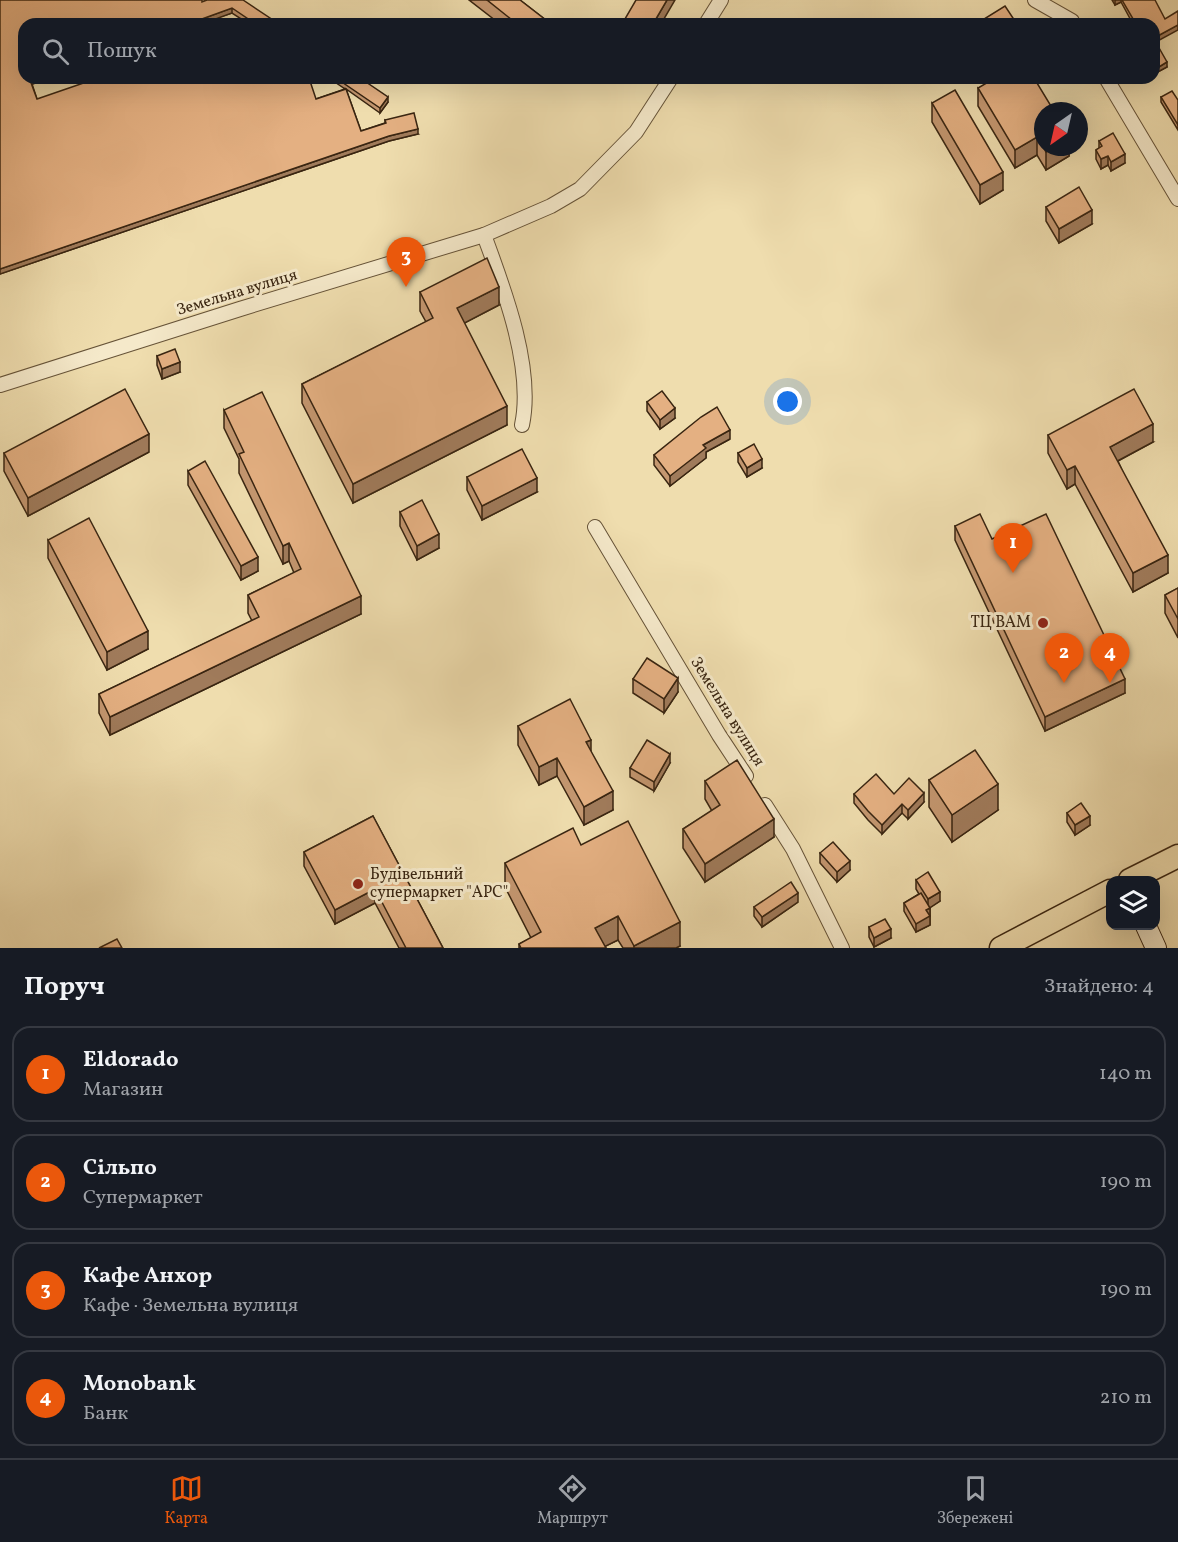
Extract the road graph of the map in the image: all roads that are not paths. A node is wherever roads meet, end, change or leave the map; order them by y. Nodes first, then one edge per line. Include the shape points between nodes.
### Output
1 (721, 0) edge
2 (1035, 0) edge
3 (710, 18) edge
4 (1064, 18) edge
5 (667, 84) edge
6 (1110, 84) edge
7 (1178, 199) edge
8 (484, 235) junction
9 (0, 385) edge
10 (522, 425) dead end
11 (595, 527) dead end
12 (1178, 856) edge
13 (1138, 876) edge
14 (1106, 893) edge
15 (1148, 930) edge
16 (842, 948) edge
17 (1001, 948) edge
18 (1156, 948) edge

1 - 3 street
2 - 4 street
5 - 8 street, Земельна вулиця via 636,132 580,189
6 - 7 street
8 - 9 street, Земельна вулиця
8 - 10 street via 509,303 517,341 526,406
11 - 16 street, Земельна вулиця via 719,735 793,849
12 - 13 main road
14 - 17 main road
15 - 18 main road

